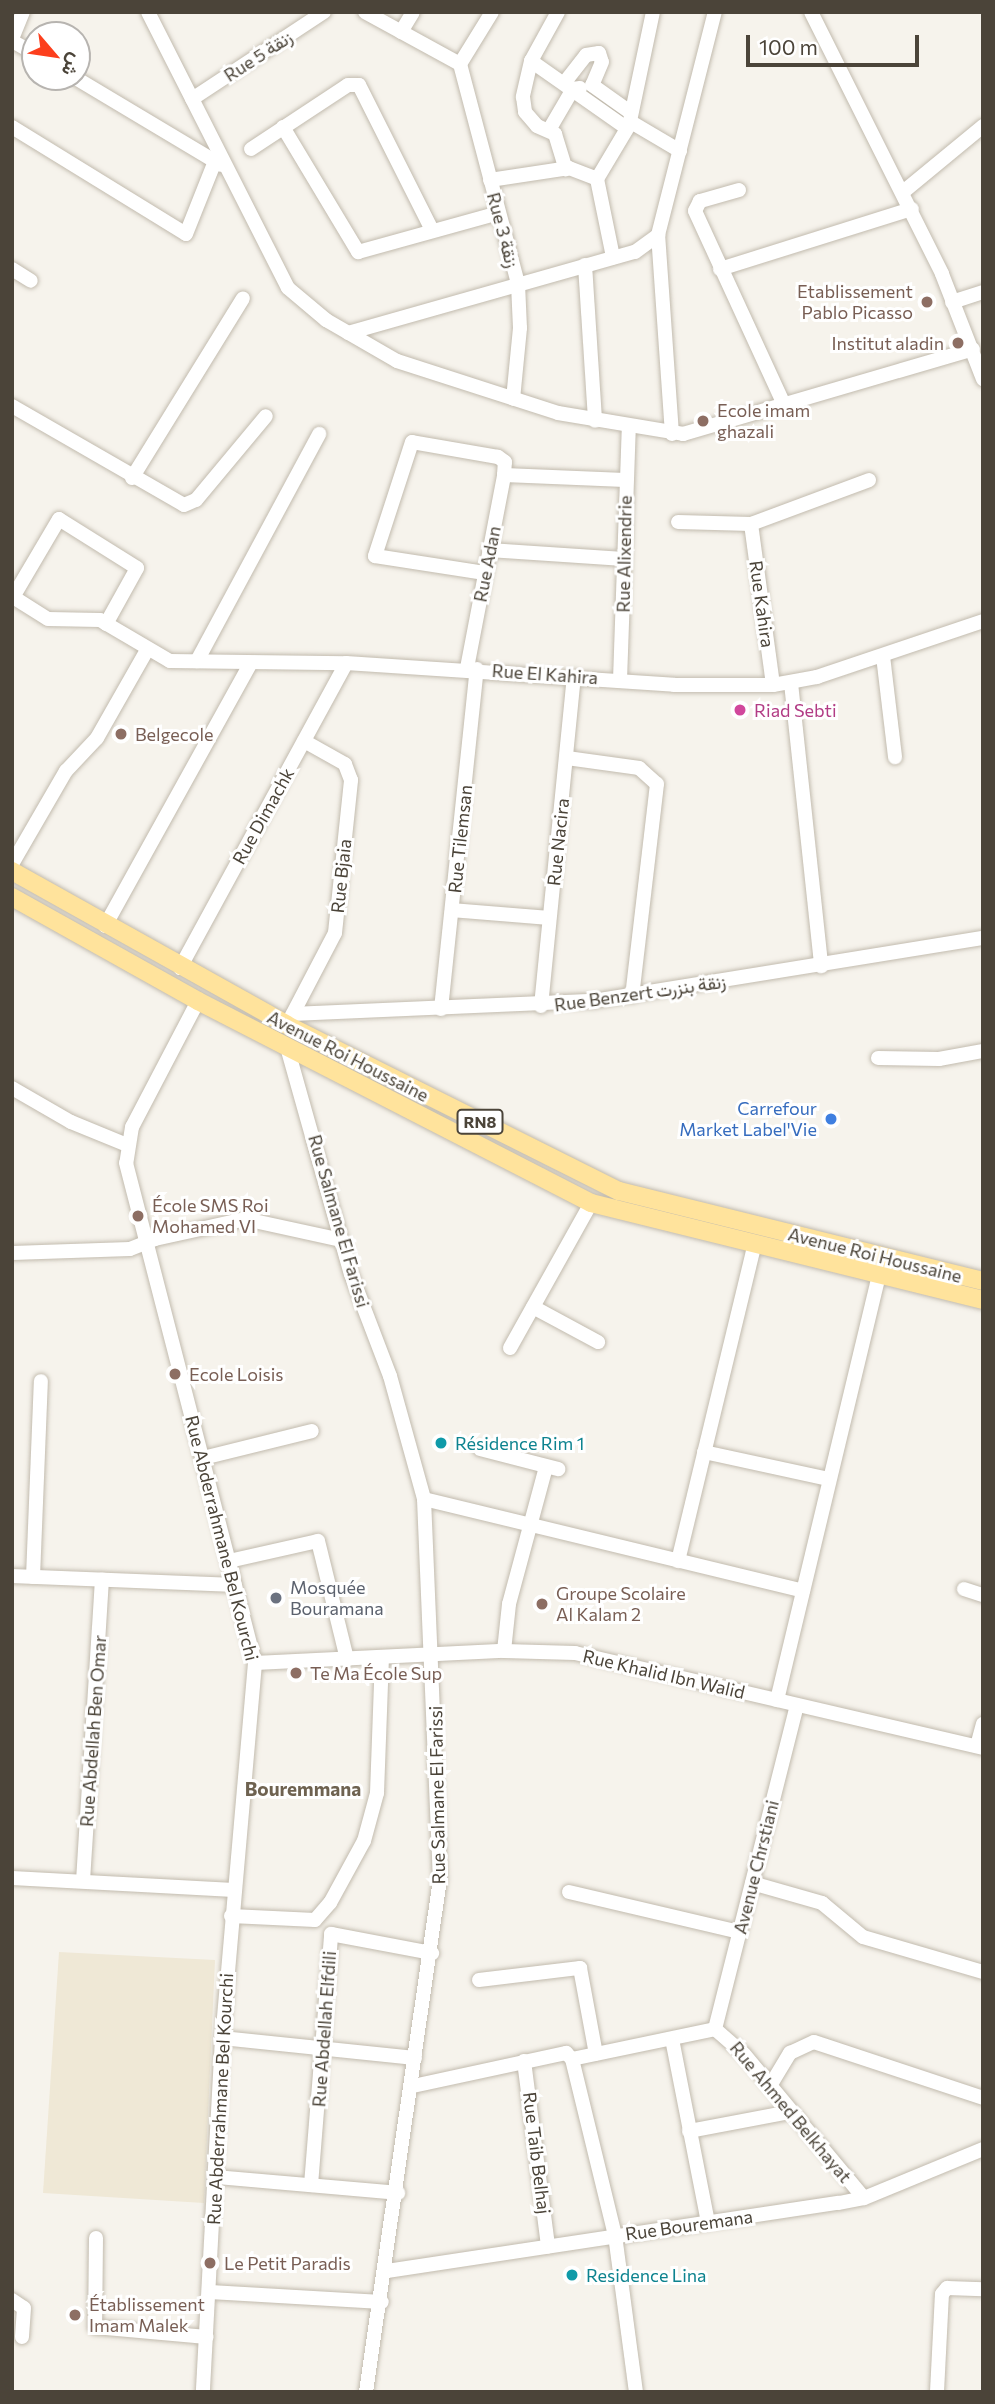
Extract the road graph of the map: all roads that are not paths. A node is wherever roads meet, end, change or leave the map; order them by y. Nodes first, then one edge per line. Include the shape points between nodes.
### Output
1 (23, 12) edge
2 (148, 12) edge
3 (324, 12) edge
4 (365, 12) edge
5 (413, 12) edge
6 (492, 12) edge
7 (558, 12) edge
8 (715, 12) edge
9 (811, 12) edge
10 (652, 13) edge
11 (401, 32) junction
12 (12, 40) edge
13 (531, 61) junction
14 (460, 64) junction
15 (592, 85) junction
16 (569, 86) junction
17 (91, 87) edge
18 (192, 99) junction
19 (629, 120) junction
20 (983, 126) edge
21 (12, 127) edge
22 (283, 127) junction
23 (549, 130) junction
24 (251, 149) dead end
25 (680, 151) junction
26 (215, 161) junction
27 (229, 169) junction
28 (566, 169) junction
29 (597, 179) junction
30 (490, 180) junction
31 (739, 190) dead end
32 (903, 192) junction
33 (912, 209) junction
34 (499, 213) junction
35 (432, 230) junction
36 (658, 235) junction
37 (613, 257) junction
38 (585, 265) junction
39 (12, 269) edge
40 (720, 269) junction
41 (31, 281) dead end
42 (517, 284) junction
43 (983, 292) edge
44 (243, 298) dead end
45 (952, 302) junction
46 (348, 333) junction
47 (973, 349) junction
48 (983, 379) edge
49 (513, 399) junction
50 (785, 407) junction
51 (13, 408) edge
52 (266, 416) dead end
53 (595, 421) junction
54 (629, 428) junction
55 (318, 434) dead end
56 (672, 434) junction
57 (504, 467) junction
58 (132, 478) junction
59 (625, 480) junction
60 (869, 480) dead end
61 (678, 522) dead end
62 (751, 524) junction
63 (489, 550) junction
64 (624, 559) junction
65 (485, 573) junction
66 (983, 621) edge
67 (106, 624) junction
68 (148, 650) junction
69 (883, 656) junction
70 (197, 661) junction
71 (346, 663) junction
72 (250, 664) junction
73 (472, 669) junction
74 (574, 677) junction
75 (620, 680) junction
76 (791, 683) junction
77 (773, 685) junction
78 (304, 741) junction
79 (895, 757) dead end
80 (567, 758) junction
81 (12, 864) edge
82 (12, 872) edge
83 (12, 897) edge
84 (452, 910) junction
85 (549, 918) junction
86 (105, 926) junction
87 (983, 938) edge
88 (821, 967) junction
89 (180, 968) junction
90 (632, 996) junction
91 (198, 1001) junction
92 (541, 1006) junction
93 (441, 1009) junction
94 (290, 1019) junction
95 (288, 1046) junction
96 (983, 1051) edge
97 (878, 1058) dead end
98 (12, 1088) edge
99 (127, 1145) junction
100 (591, 1203) junction
101 (341, 1240) junction
102 (146, 1243) junction
103 (754, 1246) junction
104 (12, 1253) edge
105 (879, 1276) junction
106 (983, 1281) edge
107 (983, 1300) edge
108 (533, 1307) junction
109 (598, 1342) dead end
110 (510, 1348) dead end
111 (41, 1381) dead end
112 (312, 1431) dead end
113 (480, 1449) dead end
114 (704, 1452) junction
115 (203, 1458) junction
116 (829, 1479) junction
117 (424, 1499) junction
118 (531, 1524) junction
119 (229, 1561) junction
120 (678, 1561) junction
121 (12, 1576) edge
122 (33, 1577) junction
123 (102, 1580) junction
124 (235, 1585) junction
125 (964, 1589) dead end
126 (803, 1591) junction
127 (983, 1595) edge
128 (504, 1651) junction
129 (430, 1655) junction
130 (382, 1658) junction
131 (347, 1659) junction
132 (255, 1663) junction
133 (777, 1700) junction
134 (797, 1705) junction
135 (983, 1724) edge
136 (980, 1747) edge
137 (12, 1878) edge
138 (83, 1881) junction
139 (752, 1882) junction
140 (234, 1890) junction
141 (569, 1892) dead end
142 (231, 1916) junction
143 (316, 1920) junction
144 (739, 1932) junction
145 (331, 1934) junction
146 (432, 1953) junction
147 (983, 1972) edge
148 (479, 1980) dead end
149 (715, 2029) junction
150 (222, 2038) junction
151 (672, 2039) junction
152 (323, 2049) junction
153 (596, 2054) junction
154 (415, 2058) junction
155 (572, 2059) junction
156 (524, 2061) junction
157 (413, 2086) junction
158 (770, 2086) junction
159 (983, 2098) edge
160 (790, 2112) junction
161 (689, 2131) junction
162 (983, 2149) edge
163 (216, 2178) junction
164 (311, 2185) junction
165 (398, 2193) junction
166 (864, 2198) junction
167 (708, 2222) junction
168 (614, 2235) junction
169 (96, 2238) dead end
170 (548, 2246) junction
171 (387, 2271) junction
172 (983, 2289) edge
173 (210, 2292) junction
174 (12, 2300) edge
175 (382, 2302) junction
176 (22, 2337) dead end
177 (207, 2337) junction
178 (203, 2392) edge
179 (366, 2392) edge
180 (636, 2392) edge
181 (937, 2392) edge

1 - 12 street
2 - 18 street
3 - 18 street, Rue 5 زنقة
4 - 11 street
5 - 11 street
6 - 14 street
7 - 13 street
8 - 25 street
9 - 32 street
10 - 19 street
11 - 14 street
13 - 16 street
13 - 23 street via 523,105 532,122
14 - 30 street, Rue 3 زنقة
15 - 16 street
15 - 16 street via 603,62 595,53 582,59
15 - 19 street
16 - 19 street via 586,104
16 - 23 street
17 - 26 street
18 - 27 street
19 - 25 street
19 - 29 street
20 - 32 street
21 - 26 street via 186,234
22 - 24 street
22 - 35 street via 358,251
22 - 35 street via 348,85 359,85
23 - 28 street via 560,143
25 - 36 street
26 - 27 street
27 - 46 street via 288,288
28 - 29 street
28 - 30 street
29 - 37 street
30 - 34 street, Rue 3 زنقة
31 - 40 street via 695,206
32 - 33 street
33 - 40 street
33 - 45 street
34 - 35 street
34 - 42 street, Rue 3 زنقة
36 - 37 street via 635,252
36 - 56 street
37 - 38 street
38 - 42 street
38 - 53 street
39 - 41 street
40 - 50 street
42 - 46 street
42 - 49 street, Rue 3 زنقة via 520,328
43 - 45 street
44 - 58 street
45 - 47 street
46 - 49 street via 397,361
47 - 48 street
47 - 50 street
49 - 53 street
50 - 56 street
51 - 58 street
52 - 58 street via 192,504 184,505
53 - 54 street
54 - 56 street
54 - 59 street, Rue Alixendrie
55 - 70 street
57 - 59 street
57 - 63 street, Rue Adan
57 - 65 street via 412,442 375,553 383,560
59 - 64 street, Rue Alixendrie
60 - 62 street
61 - 62 street
62 - 77 street, Rue Kahira
63 - 64 street
63 - 65 street, Rue Adan
64 - 75 street, Rue Alixendrie
65 - 73 street, Rue Adan
66 - 69 street, Rue El Kahira
67 - 67 street via 48,619 13,597 59,519 136,568
67 - 68 street, Rue El Kahira
68 - 70 street, Rue El Kahira via 170,661
68 - 81 street via 97,738 66,771
69 - 76 street, Rue El Kahira
69 - 79 street
70 - 72 street, Rue El Kahira
71 - 72 street, Rue El Kahira
71 - 73 street, Rue El Kahira
71 - 78 street, Rue Dimachk
72 - 86 street
73 - 74 street, Rue El Kahira
73 - 84 street, Rue Tilemsan
74 - 75 street, Rue El Kahira
74 - 80 street, Rue Nacira
75 - 77 street, Rue El Kahira via 687,686
76 - 77 street, Rue El Kahira
76 - 88 street
78 - 89 street, Rue Dimachk
78 - 94 street, Rue Bjaia via 345,764 351,780 335,933
80 - 85 street, Rue Nacira
80 - 90 street via 639,768 657,784
82 - 86 main road, Avenue Roi Houssaine / RN8
83 - 91 main road, Avenue Roi Houssaine / RN8
84 - 85 street
84 - 93 street, Rue Tilemsan
85 - 92 street, Rue Nacira
86 - 89 main road, Avenue Roi Houssaine / RN8
87 - 88 street, Rue Benzert زنقة بنزرت
88 - 90 street, Rue Benzert زنقة بنزرت
89 - 94 main road, Avenue Roi Houssaine / RN8
90 - 92 street, Rue Benzert زنقة بنزرت
91 - 95 main road, Avenue Roi Houssaine / RN8
91 - 99 street, Rue Abderrahmane Bel Kourchi via 140,1110
92 - 93 street, Rue Benzert زنقة بنزرت
93 - 94 street, Rue Benzert زنقة بنزرت
94 - 106 main road, Avenue Roi Houssaine / RN8 via 619,1191
95 - 100 main road, Avenue Roi Houssaine / RN8
95 - 101 street, Rue Salmane El Farissi
96 - 97 street via 939,1059
98 - 99 street via 71,1122
99 - 102 street, Rue Abderrahmane Bel Kourchi via 129,1184
100 - 103 main road, Avenue Roi Houssaine / RN8
100 - 108 street
101 - 102 street via 245,1219
101 - 117 street, Rue Salmane El Farissi via 401,1409
102 - 104 street via 130,1250
102 - 115 street, Rue Abderrahmane Bel Kourchi
103 - 105 main road, Avenue Roi Houssaine / RN8
103 - 114 street
105 - 107 main road, Avenue Roi Houssaine / RN8
105 - 116 street
108 - 109 street
108 - 110 street
111 - 122 street
112 - 115 street
113 - 118 street via 552,1468
114 - 116 street
114 - 120 street
115 - 119 street, Rue Abderrahmane Bel Kourchi
116 - 126 street
117 - 118 street
117 - 129 street, Rue Salmane El Farissi
118 - 120 street
118 - 128 street via 507,1614
119 - 124 street, Rue Abderrahmane Bel Kourchi
119 - 131 street via 318,1541
120 - 126 street
121 - 122 street
122 - 123 street
123 - 124 street
123 - 138 street, Rue Abdellah Ben Omar
124 - 132 street, Rue Abderrahmane Bel Kourchi
125 - 127 street
126 - 133 street
128 - 129 street, Rue Khalid Ibn Walid
128 - 133 street, Rue Khalid Ibn Walid via 595,1656
129 - 130 street, Rue Khalid Ibn Walid
129 - 146 street, Rue Salmane El Farissi via 441,1826
130 - 131 street, Rue Khalid Ibn Walid
130 - 143 street via 380,1770 369,1824 350,1868
131 - 132 street, Rue Khalid Ibn Walid
132 - 140 street, Rue Abderrahmane Bel Kourchi
133 - 134 street, Rue Khalid Ibn Walid
134 - 136 street, Rue Khalid Ibn Walid
134 - 139 street, Avenue Chrstiani
135 - 136 street
137 - 138 street
138 - 140 street
139 - 144 street, Avenue Chrstiani
139 - 147 street via 822,1903 863,1937
140 - 142 street, Rue Abderrahmane Bel Kourchi
141 - 144 street
142 - 143 street
142 - 150 street, Rue Abderrahmane Bel Kourchi
143 - 145 street
144 - 149 street, Avenue Chrstiani
145 - 146 street, Rue Abdellah Elfdili
145 - 152 street, Rue Abdellah Elfdili
146 - 154 street, Rue Salmane El Farissi
148 - 153 street via 580,1968
149 - 151 street
149 - 158 street, Rue Ahmed Belkhayat
150 - 152 street
150 - 163 street, Rue Abderrahmane Bel Kourchi
151 - 153 street
151 - 161 street
152 - 154 street
152 - 164 street, Rue Abdellah Elfdili
153 - 155 street
154 - 157 street, Rue Salmane El Farissi
155 - 156 street via 566,2053
155 - 168 street
156 - 157 street
156 - 170 street, Rue Taib Belhaj
157 - 165 street, Rue Salmane El Farissi
158 - 159 street via 790,2053 814,2042
158 - 160 street, Rue Ahmed Belkhayat
160 - 161 street
160 - 166 street, Rue Ahmed Belkhayat
161 - 167 street
162 - 166 street, Rue Bouremana
163 - 164 street
163 - 173 street, Rue Abderrahmane Bel Kourchi
164 - 165 street
165 - 171 street, Rue Salmane El Farissi
166 - 167 street, Rue Bouremana
167 - 168 street, Rue Bouremana
168 - 170 street, Rue Bouremana
168 - 180 street
169 - 177 street via 95,2326
170 - 171 street, Rue Bouremana
171 - 175 street, Rue Salmane El Farissi
172 - 181 street via 944,2290
173 - 175 street
173 - 177 street, Rue Abderrahmane Bel Kourchi
174 - 176 street via 24,2308
175 - 179 street, Rue Salmane El Farissi
177 - 178 street, Rue Abderrahmane Bel Kourchi

